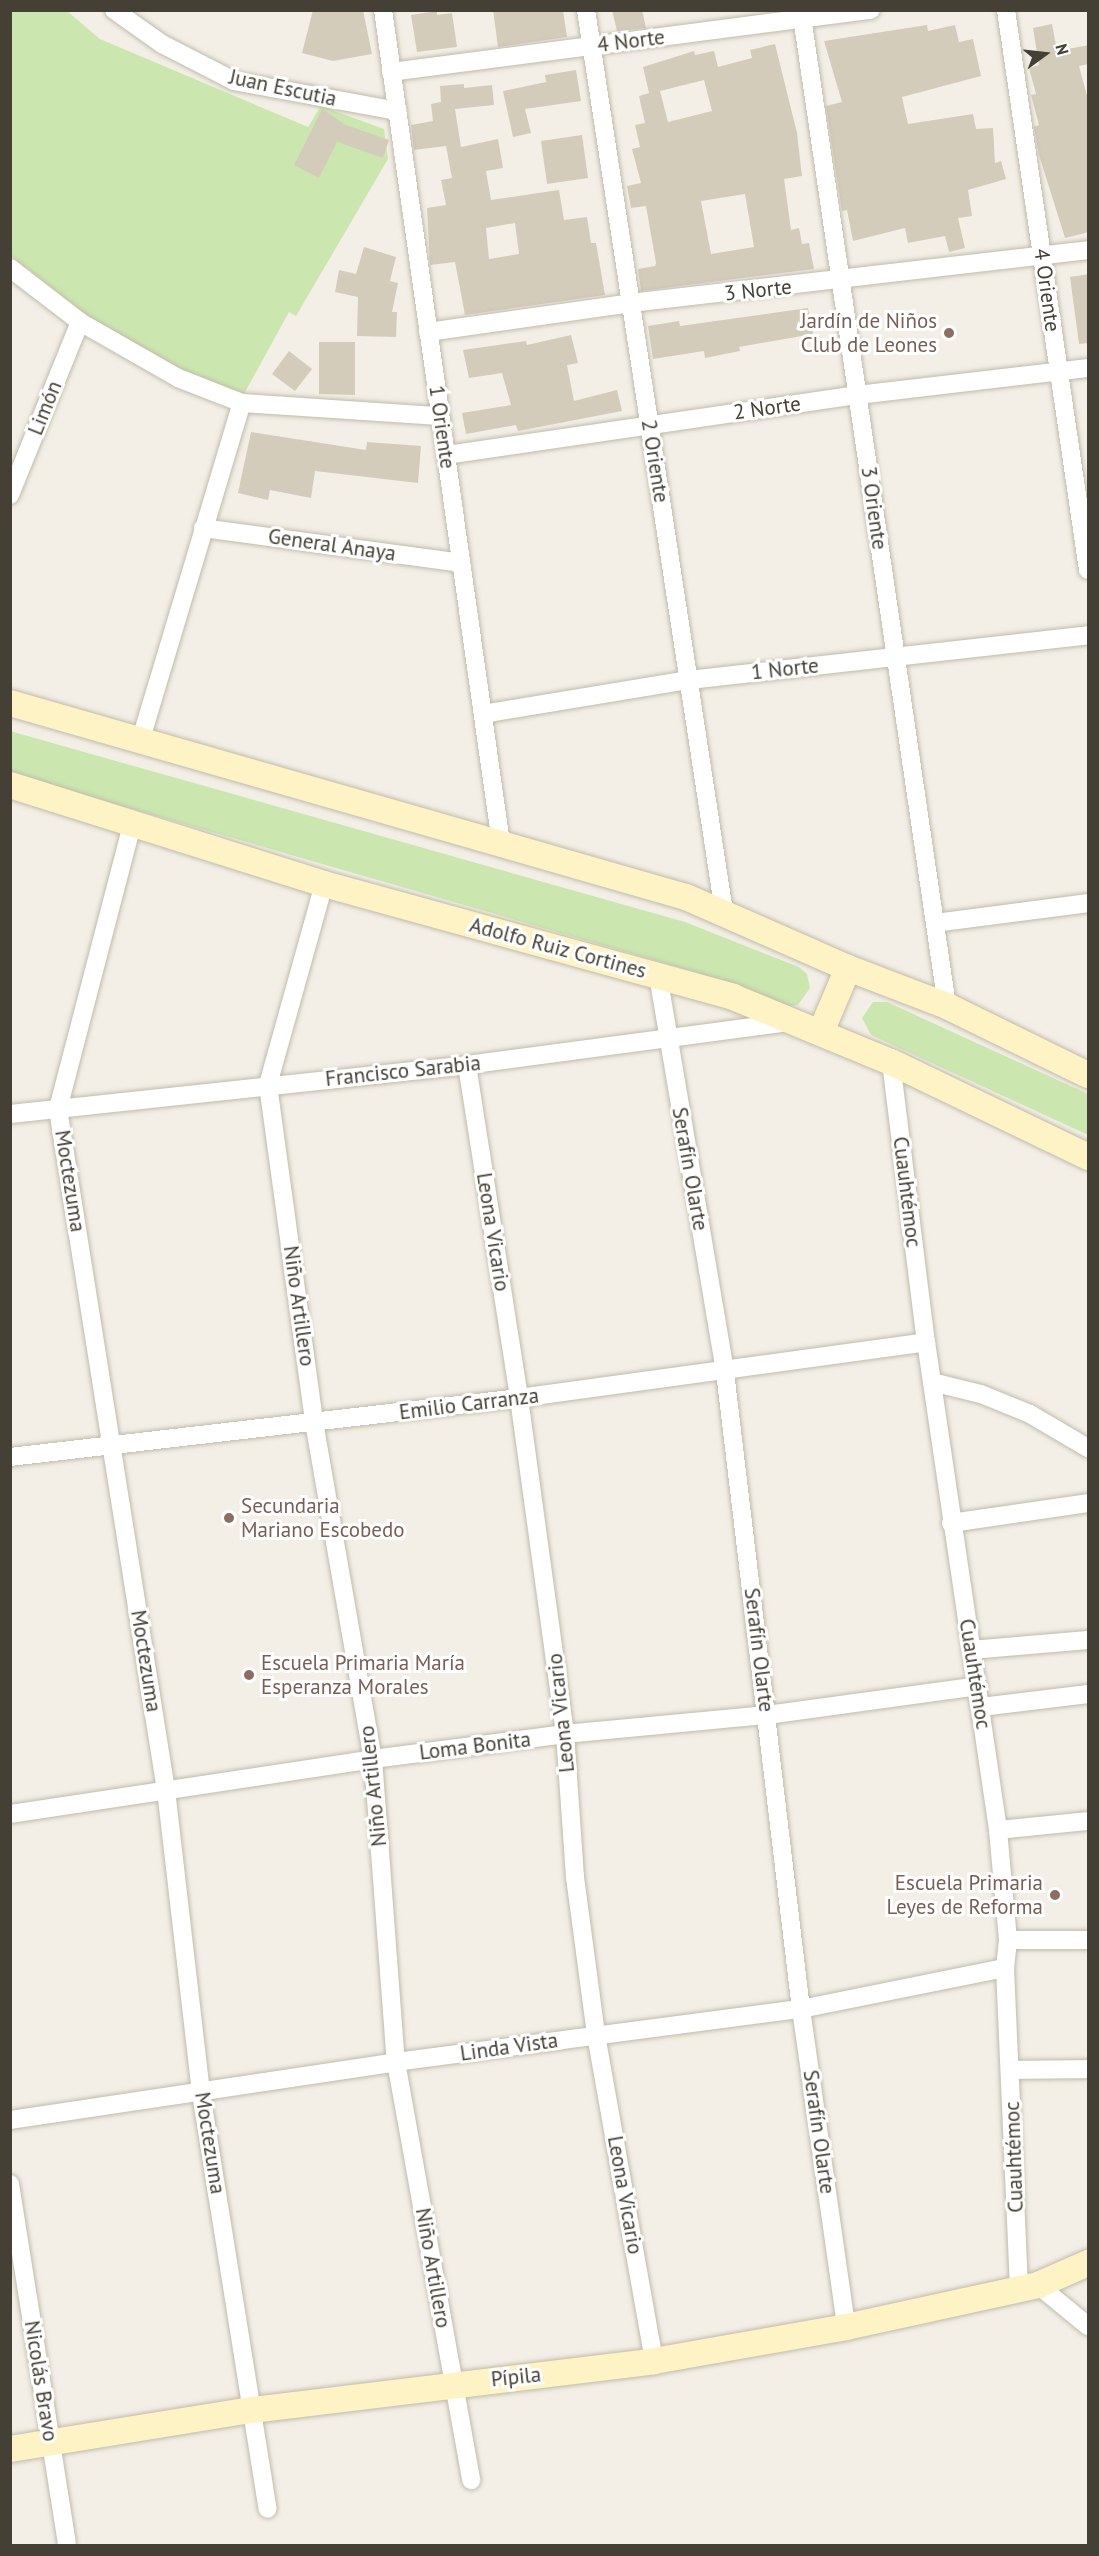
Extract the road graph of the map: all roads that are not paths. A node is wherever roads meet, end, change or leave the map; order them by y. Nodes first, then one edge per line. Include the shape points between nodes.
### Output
1 (114, 10) edge
2 (382, 10) edge
3 (586, 10) edge
4 (871, 10) edge
5 (1006, 10) edge
6 (802, 15) edge
7 (591, 46) junction
8 (391, 72) junction
9 (397, 111) junction
10 (1089, 250) edge
11 (1042, 254) junction
12 (10, 268) edge
13 (841, 280) junction
14 (631, 303) junction
15 (80, 322) junction
16 (428, 332) junction
17 (1089, 368) edge
18 (1059, 372) junction
19 (858, 395) junction
20 (242, 403) junction
21 (440, 416) junction
22 (650, 424) junction
23 (446, 455) junction
24 (10, 495) edge
25 (203, 528) junction
26 (461, 563) junction
27 (1089, 570) edge
28 (1089, 635) edge
29 (896, 657) junction
30 (689, 680) junction
31 (10, 703) edge
32 (483, 714) junction
33 (140, 742) junction
34 (10, 785) edge
35 (133, 821) junction
36 (501, 843) junction
37 (324, 884) junction
38 (1089, 903) edge
39 (724, 912) junction
40 (935, 923) junction
41 (848, 968) junction
42 (658, 975) junction
43 (947, 1006) junction
44 (795, 1021) junction
45 (821, 1032) junction
46 (668, 1037) junction
47 (891, 1062) junction
48 (467, 1065) junction
49 (1089, 1075) edge
50 (268, 1085) junction
51 (58, 1109) junction
52 (10, 1114) edge
53 (1089, 1157) edge
54 (926, 1342) junction
55 (724, 1372) junction
56 (932, 1382) junction
57 (519, 1398) junction
58 (314, 1422) junction
59 (113, 1446) junction
60 (1089, 1448) edge
61 (10, 1457) edge
62 (1089, 1503) edge
63 (951, 1523) junction
64 (1089, 1640) edge
65 (971, 1650) junction
66 (978, 1686) junction
67 (1089, 1694) edge
68 (981, 1707) junction
69 (767, 1715) junction
70 (565, 1734) junction
71 (373, 1759) junction
72 (166, 1790) junction
73 (10, 1814) edge
74 (1089, 1821) edge
75 (998, 1830) junction
76 (1008, 1940) junction
77 (1089, 1940) edge
78 (1005, 1968) junction
79 (801, 2009) junction
80 (597, 2036) junction
81 (396, 2062) junction
82 (1089, 2069) edge
83 (1011, 2070) junction
84 (201, 2093) junction
85 (10, 2120) edge
86 (10, 2184) edge
87 (1089, 2263) edge
88 (1028, 2287) junction
89 (846, 2326) junction
90 (1089, 2326) edge
91 (654, 2361) junction
92 (453, 2384) junction
93 (252, 2410) junction
94 (50, 2444) junction
95 (10, 2449) edge
96 (471, 2480) dead end
97 (268, 2509) dead end
98 (67, 2542) dead end

1 - 9 street, Juan Escutia via 162,44 234,81
2 - 8 street, 1 Oriente
3 - 7 street, 2 Oriente
4 - 6 street, 4 Norte
5 - 11 street, 4 Oriente
6 - 7 street, 4 Norte
6 - 13 street, 3 Oriente
7 - 8 street, 4 Norte
7 - 14 street, 2 Oriente
8 - 9 street, 1 Oriente
9 - 16 street, 1 Oriente
10 - 11 street, 3 Norte
11 - 13 street, 3 Norte
11 - 18 street, 4 Oriente
12 - 15 street
13 - 14 street, 3 Norte
13 - 19 street, 3 Oriente
14 - 16 street, 3 Norte
14 - 22 street, 2 Oriente
15 - 20 street via 178,378
15 - 24 street, Limón
16 - 21 street, 1 Oriente
17 - 18 street, 2 Norte
18 - 19 street, 2 Norte
18 - 27 street, 4 Oriente
19 - 22 street, 2 Norte
19 - 29 street, 3 Oriente
20 - 21 street
20 - 25 street
21 - 23 street, 1 Oriente
22 - 23 street, 2 Norte
22 - 30 street, 2 Oriente
23 - 26 street, 1 Oriente
25 - 26 street, General Anaya
25 - 33 street
26 - 32 street, 1 Oriente
28 - 29 street, 1 Norte
29 - 30 street, 1 Norte
29 - 40 street, 3 Oriente
30 - 32 street, 1 Norte
30 - 39 street, 2 Oriente
31 - 33 main road
32 - 36 street, 1 Oriente
33 - 36 main road
34 - 35 main road, Adolfo Ruiz Cortines
35 - 37 main road, Adolfo Ruiz Cortines
35 - 51 street, Moctezuma
36 - 39 main road
37 - 42 main road, Adolfo Ruiz Cortines
37 - 50 street, Niño Artillero
38 - 40 street
39 - 41 main road
40 - 43 street, 3 Oriente
41 - 43 main road
41 - 45 main road
42 - 44 main road, Adolfo Ruiz Cortines via 733,997
42 - 46 street, Serafín Olarte
43 - 49 main road
44 - 45 main road, Adolfo Ruiz Cortines
44 - 46 street, Francisco Sarabia
45 - 47 main road, Adolfo Ruiz Cortines
46 - 48 street, Francisco Sarabia
46 - 55 street, Serafín Olarte
47 - 53 main road, Adolfo Ruiz Cortines
47 - 54 street, Cuauhtémoc
48 - 50 street, Francisco Sarabia
48 - 57 street, Leona Vicario
50 - 51 street, Francisco Sarabia
50 - 58 street, Niño Artillero
51 - 52 street, Francisco Sarabia
51 - 59 street, Moctezuma
54 - 55 street, Emilio Carranza
54 - 56 street, Cuauhtémoc
55 - 57 street, Emilio Carranza
55 - 69 street, Serafín Olarte
56 - 60 street via 981,1394 1030,1414
56 - 63 street, Cuauhtémoc
57 - 58 street, Emilio Carranza
57 - 70 street, Leona Vicario
58 - 59 street, Emilio Carranza
58 - 71 street, Niño Artillero
59 - 61 street, Emilio Carranza
59 - 72 street, Moctezuma
62 - 63 street
63 - 65 street, Cuauhtémoc
64 - 65 street
65 - 66 street, Cuauhtémoc
66 - 68 street, Cuauhtémoc
66 - 69 street, Loma Bonita
67 - 68 street
68 - 75 street, Cuauhtémoc
69 - 70 street, Loma Bonita
69 - 79 street, Serafín Olarte
70 - 71 street, Loma Bonita
70 - 80 street, Leona Vicario via 575,1877
71 - 72 street, Loma Bonita
71 - 81 street, Niño Artillero
72 - 73 street, Loma Bonita
72 - 84 street, Moctezuma
74 - 75 street
75 - 76 street, Cuauhtémoc
76 - 77 street
76 - 78 street, Cuauhtémoc
78 - 79 street, Linda Vista
78 - 83 street, Cuauhtémoc
79 - 80 street, Linda Vista
79 - 89 street, Serafín Olarte
80 - 81 street, Linda Vista
80 - 91 street, Leona Vicario
81 - 84 street, Linda Vista
81 - 92 street, Niño Artillero
82 - 83 street
83 - 88 street, Cuauhtémoc
84 - 85 street, Linda Vista
84 - 93 street, Moctezuma
86 - 94 street, Nicolás Bravo
87 - 88 main road, Pípila
88 - 89 main road, Pípila
88 - 90 street
89 - 91 main road, Pípila
91 - 92 main road, Pípila
92 - 93 main road, Pípila
92 - 96 street, Niño Artillero
93 - 94 main road, Pípila
93 - 97 street, Moctezuma
94 - 95 main road, Pípila
94 - 98 street, Nicolás Bravo

